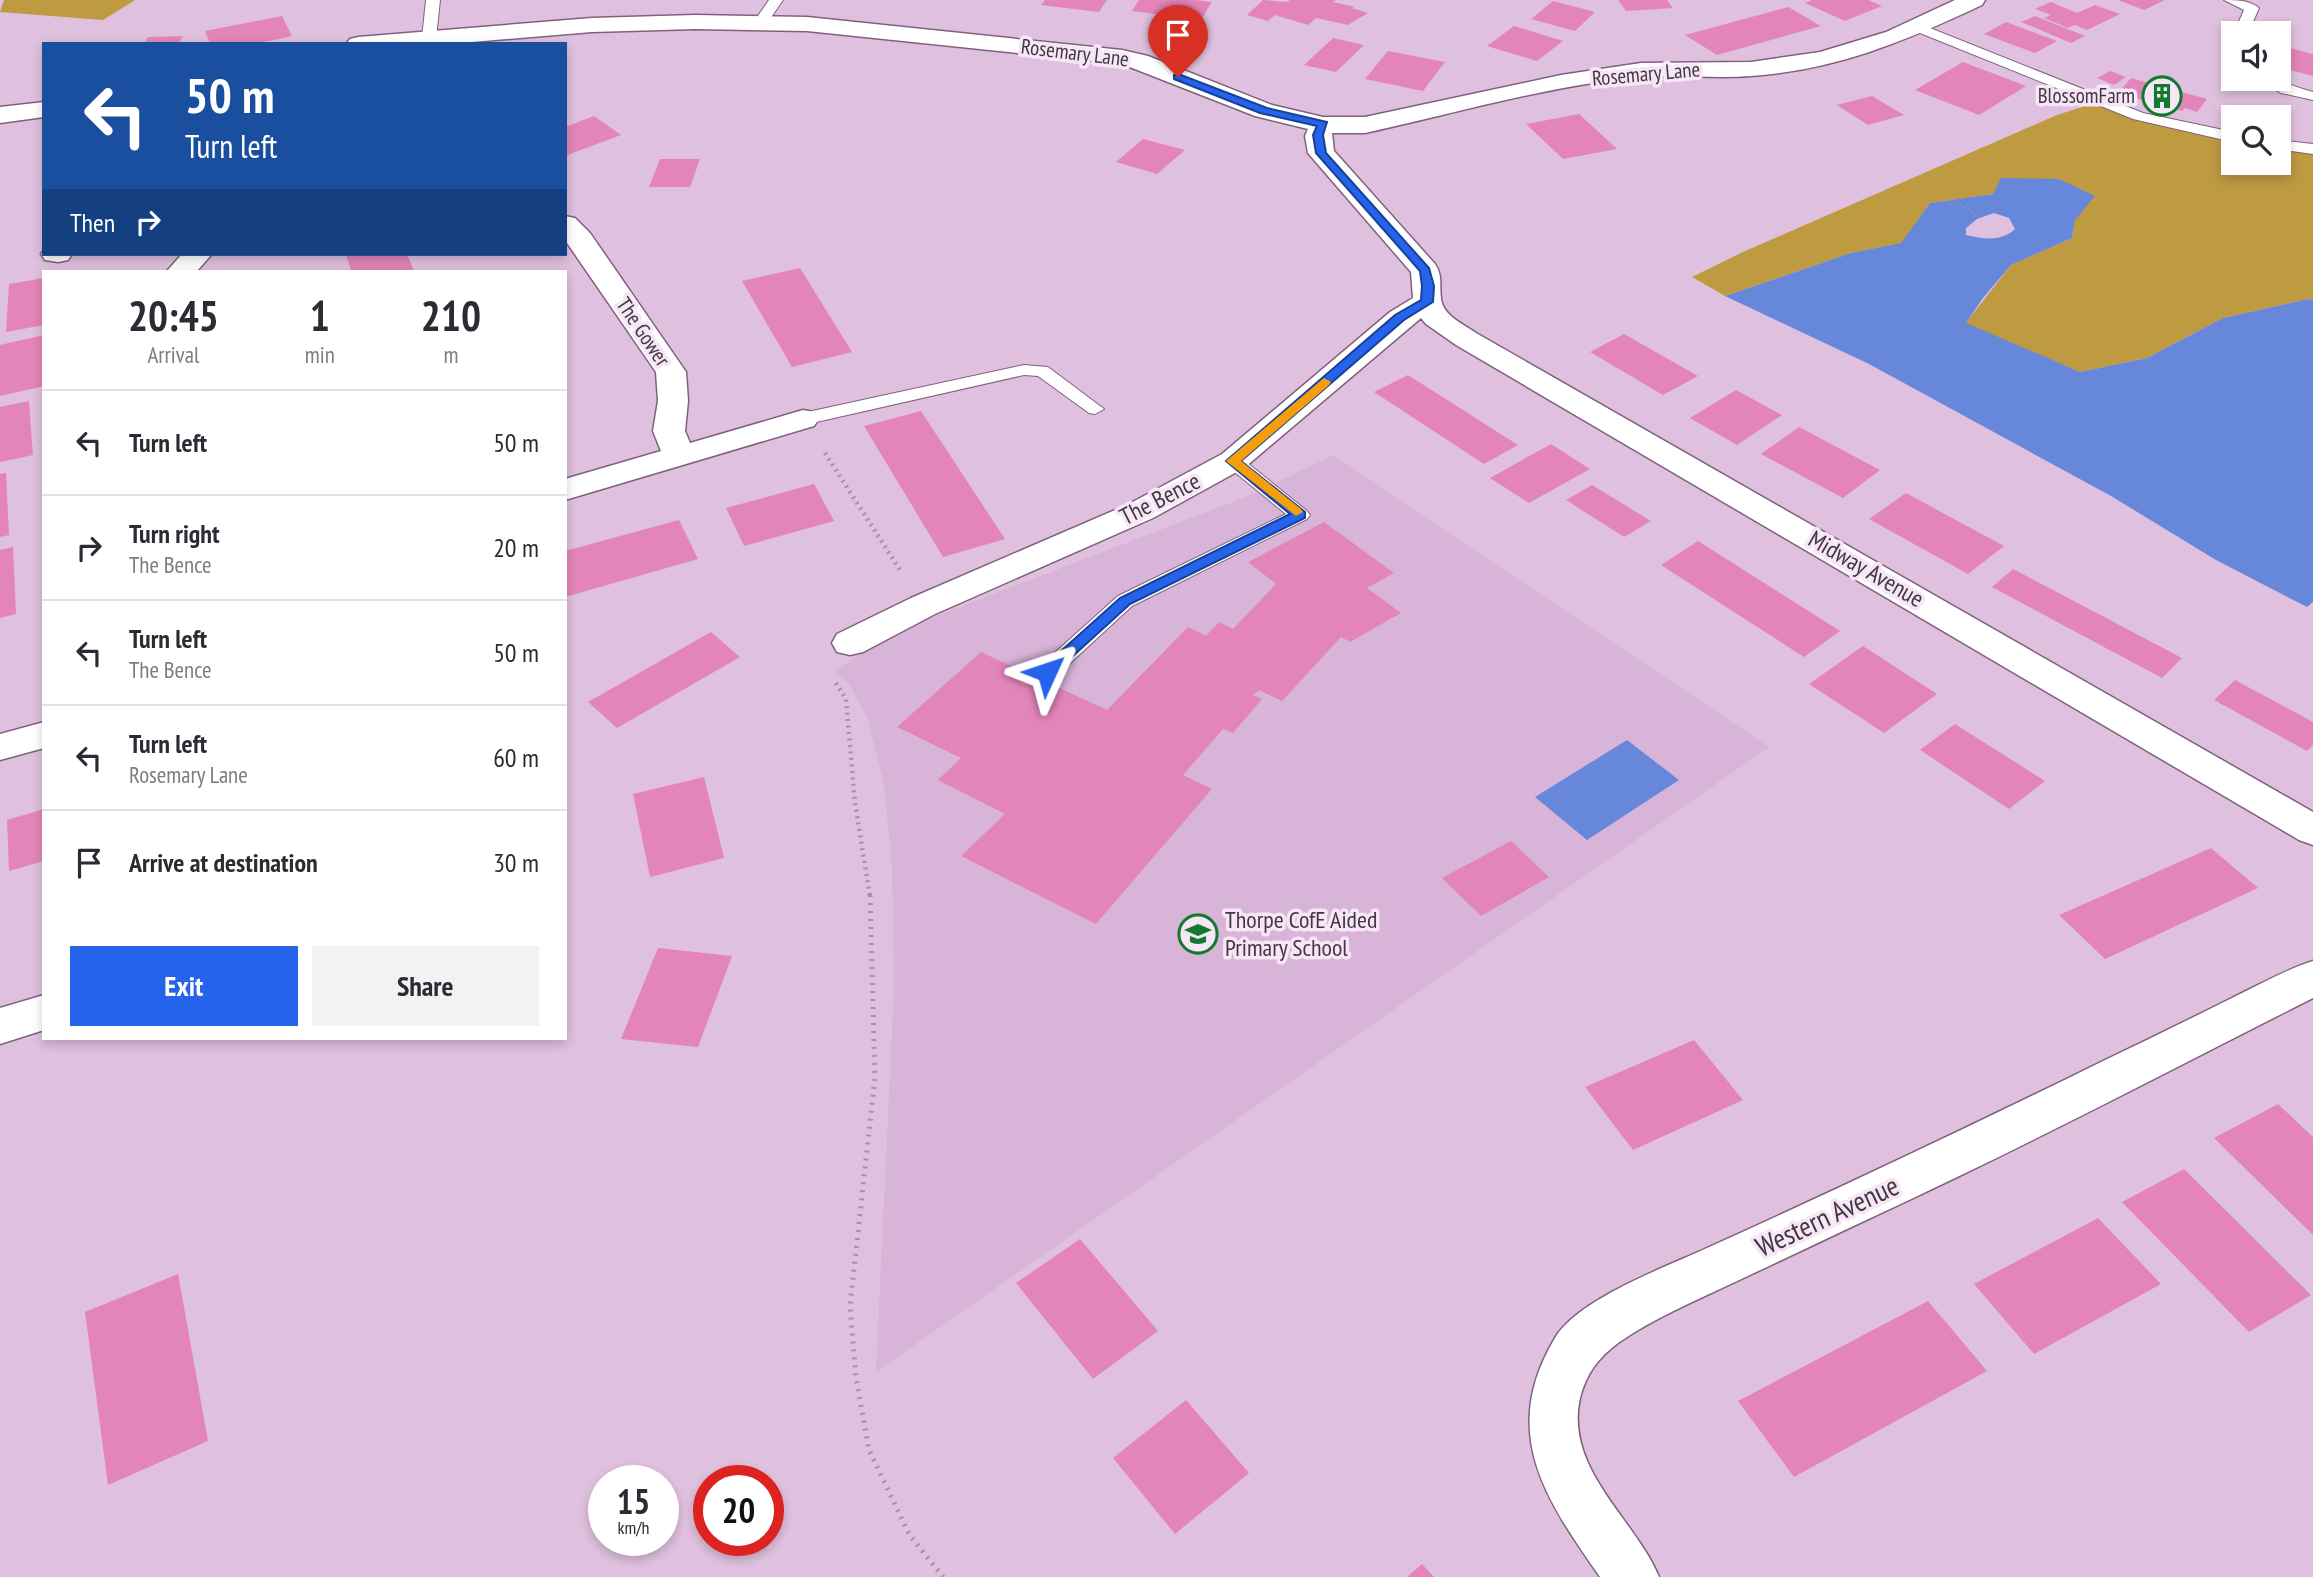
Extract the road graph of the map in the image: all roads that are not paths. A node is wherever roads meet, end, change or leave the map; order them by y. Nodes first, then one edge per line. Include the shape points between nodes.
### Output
1 (433, 0) edge
2 (775, 0) edge
3 (1974, 0) edge
4 (2231, 0) edge
5 (2246, 21) edge
6 (760, 23) junction
7 (1915, 26) junction
8 (429, 38) junction
9 (382, 42) edge
10 (2290, 91) edge
11 (2313, 96) edge
12 (42, 109) edge
13 (0, 116) edge
14 (1323, 125) junction
15 (2221, 135) edge
16 (2291, 146) edge
17 (2313, 149) edge
18 (567, 226) edge
19 (196, 256) edge
20 (182, 270) edge
21 (1427, 302) junction
22 (1095, 409) dead end
23 (803, 419) joint
24 (679, 455) junction
25 (1233, 461) junction
26 (567, 489) edge
27 (850, 643) road end
28 (1047, 672) dead end
29 (42, 736) edge
30 (0, 747) edge
31 (2313, 830) edge
32 (2313, 978) edge
33 (42, 1013) edge
34 (0, 1026) edge
35 (1632, 1577) edge

1 - 8 lane
2 - 6 lane
3 - 7 street, Rosemary Lane
4 - 5 lane via 2252,8
6 - 8 street, Rosemary Lane via 592,25
6 - 14 street, Rosemary Lane via 898,32 1122,57 1264,111
7 - 14 street, Rosemary Lane via 1855,52 1787,66 1641,70 1561,82 1405,118
7 - 15 lane via 2138,116
8 - 9 street, Rosemary Lane
10 - 11 lane
12 - 13 street
14 - 21 street via 1318,135 1321,153 1425,270
16 - 17 lane
18 - 24 street, The Gower via 671,373 669,431
19 - 20 street
21 - 25 street, The Bence via 1399,317
21 - 31 street, Midway Avenue via 1436,318 1465,339
22 - 23 lane via 1042,372 1024,370
23 - 24 street
24 - 26 street
25 - 27 street, The Bence via 1141,511 923,606
25 - 28 lane via 1300,515 1125,601
29 - 30 street
32 - 35 street, Western Avenue via 1914,1176 1641,1302 1578,1346 1556,1389 1553,1440 1572,1487
33 - 34 street

